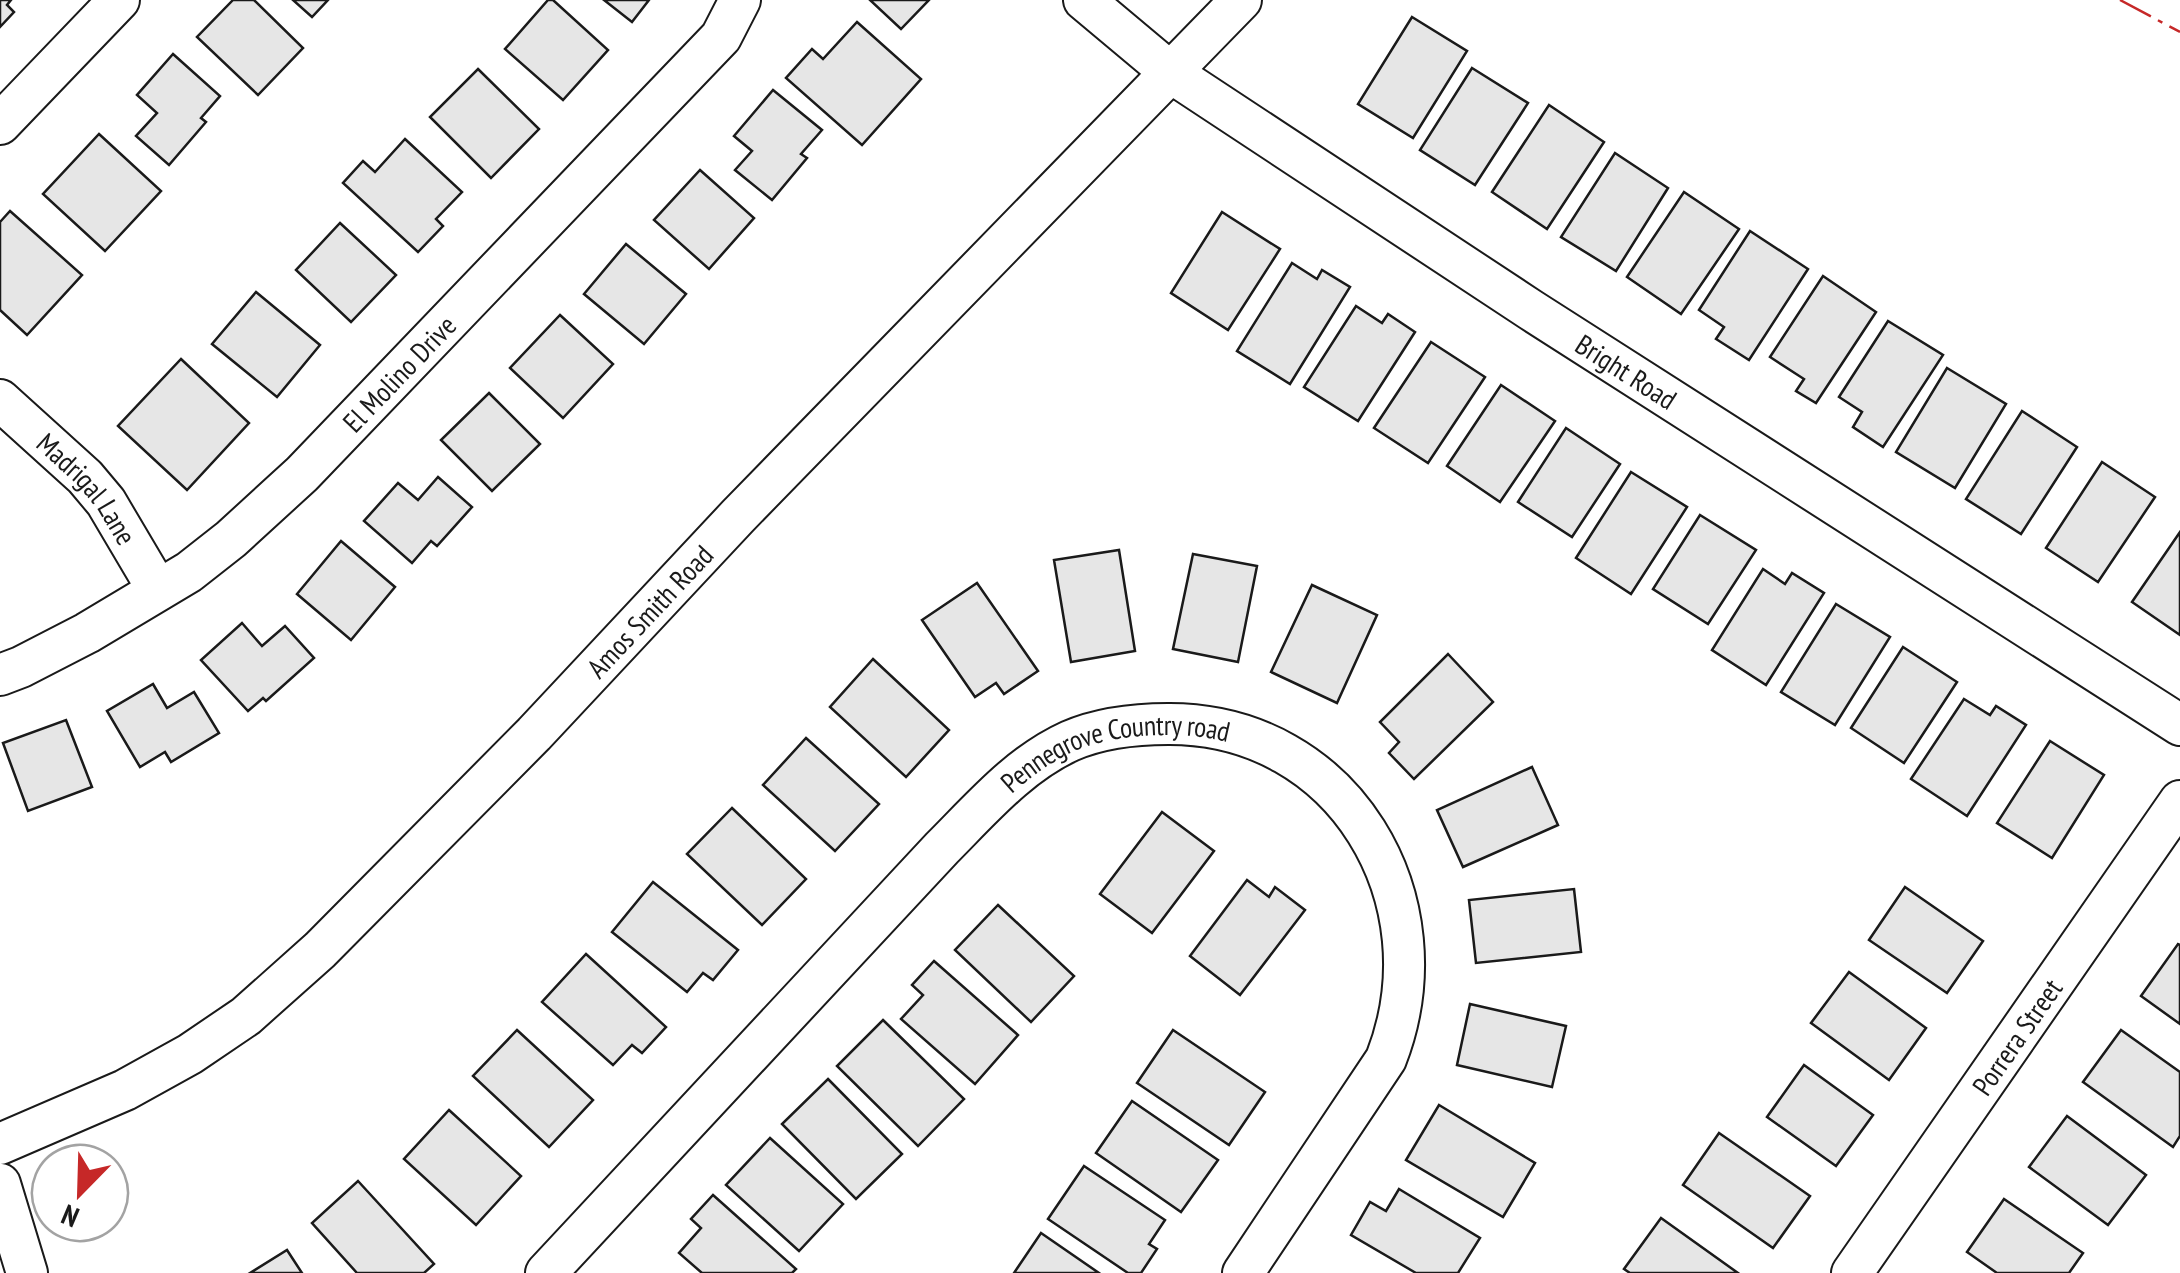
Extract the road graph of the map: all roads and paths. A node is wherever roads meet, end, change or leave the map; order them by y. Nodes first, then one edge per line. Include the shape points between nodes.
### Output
1 (120, 0) edge
2 (740, 0) edge
3 (1084, 0) edge
4 (1241, 0) edge
5 (1170, 72) junction
6 (0, 124) edge
7 (0, 400) edge
8 (158, 590) junction
9 (0, 675) edge
10 (2180, 725) edge
11 (2180, 801) edge
12 (0, 1144) edge
13 (0, 1184) edge
14 (27, 1273) edge
15 (546, 1273) edge
16 (1244, 1273) edge
17 (1852, 1273) edge

1 - 6 street
2 - 8 street, El Molino Drive via 721,36 302,474 232,539
3 - 5 street, Bright Road
4 - 5 street, Amos Smith Road
5 - 10 street, Bright Road
5 - 12 street, Amos Smith Road via 320,950 246,1016 190,1054
7 - 8 street, Madrigal Lane via 106,502
8 - 9 street, El Molino Drive
11 - 17 street, Porrera Street
13 - 14 street
15 - 16 street, Pennegrove Country road via 1008,782 1072,740 1115,728 1192,724 1272,746 1336,792 1382,860 1402,916 1406,952 1398,1028 1386,1058

